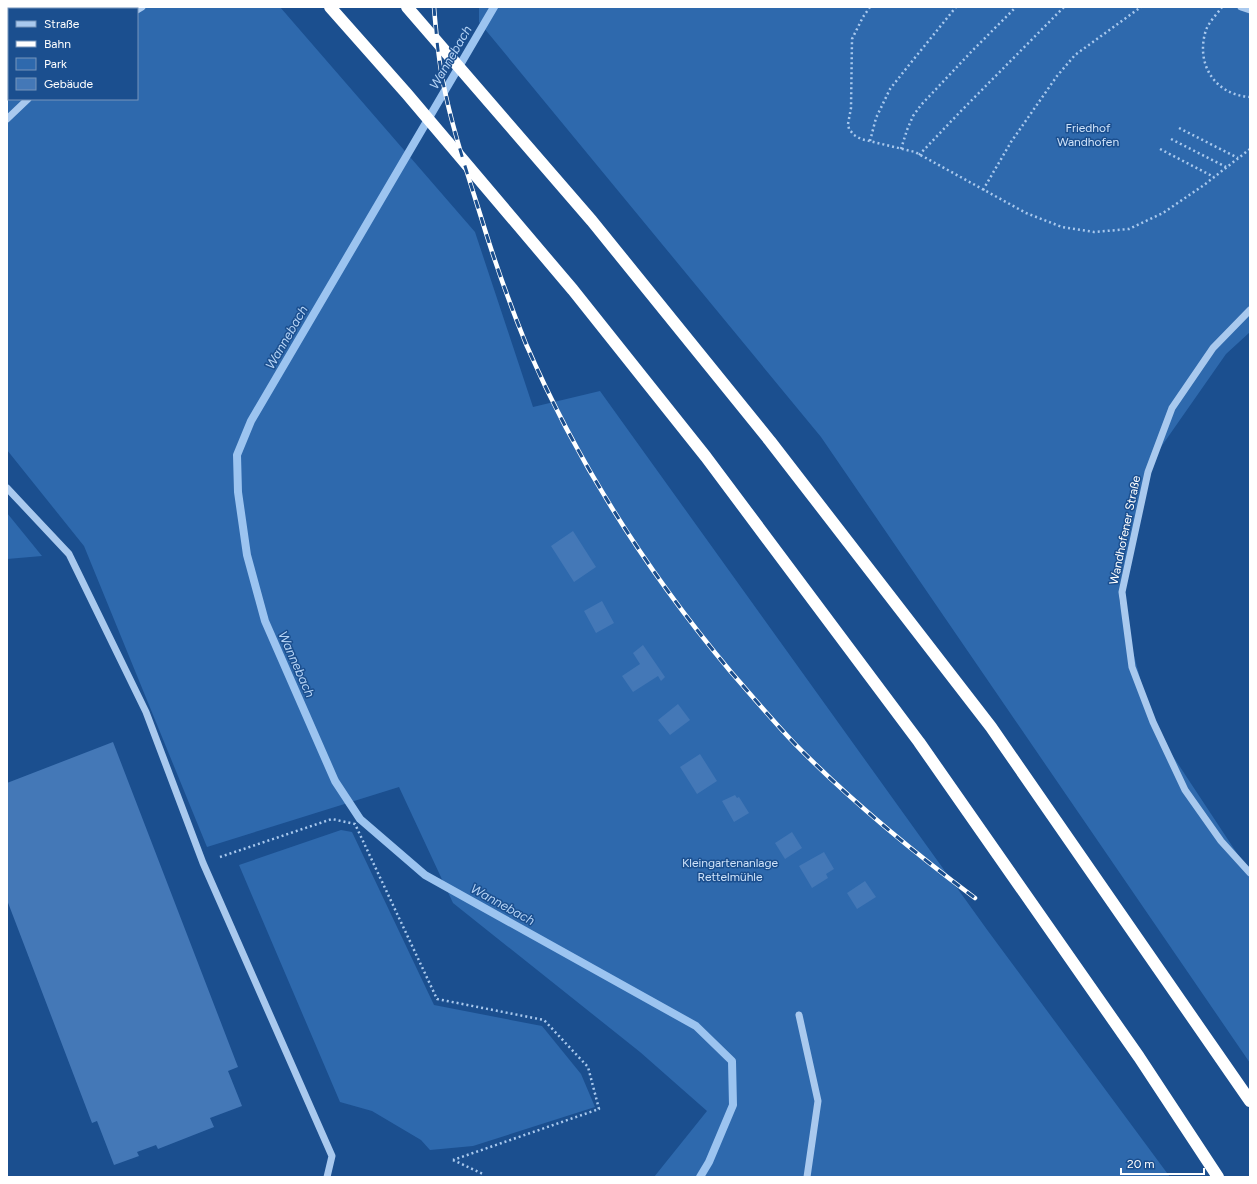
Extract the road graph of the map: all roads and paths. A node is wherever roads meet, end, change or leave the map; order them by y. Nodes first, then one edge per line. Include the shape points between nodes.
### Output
1 (330, 7) edge
2 (407, 7) edge
3 (870, 7) edge
4 (956, 7) edge
5 (1016, 7) edge
6 (1064, 7) edge
7 (1142, 7) edge
8 (1222, 7) edge
9 (1241, 7) edge
10 (1250, 10) edge
11 (1250, 97) edge
12 (27, 100) edge
13 (7, 119) edge
14 (1178, 128) dead end
15 (1171, 140) dead end
16 (870, 141) junction
17 (901, 149) junction
18 (1160, 149) dead end
19 (1250, 149) edge
20 (920, 155) junction
21 (1238, 158) junction
22 (1226, 168) junction
23 (1214, 177) junction
24 (983, 190) junction
25 (1250, 310) edge
26 (7, 488) edge
27 (203, 863) junction
28 (1250, 873) edge
29 (799, 1015) dead end
30 (1250, 1101) edge
31 (483, 1174) dead end
32 (327, 1177) edge
33 (808, 1177) edge
34 (1218, 1177) edge

1 - 34 highway via 573,290 706,457 919,742 1139,1057
2 - 30 highway via 592,221 775,447 991,727
3 - 16 path via 852,39 851,108 848,124 854,135
4 - 16 path via 890,89 876,118
5 - 17 path via 921,106 913,116
6 - 20 path
7 - 24 path via 1075,55 1057,76 1011,142
8 - 11 path via 1207,28 1202,44 1203,58 1208,72 1222,88 1239,96
9 - 10 street
12 - 13 street
14 - 21 path
15 - 22 path
16 - 17 path
17 - 20 path
18 - 23 path
19 - 21 path
20 - 24 path
21 - 22 path
22 - 23 path
23 - 24 path via 1150,220 1129,229 1094,232 1062,227 1026,213
25 - 28 street, Wandhofener Straße via 1213,348 1172,408 1148,472 1122,592 1132,667 1153,722 1185,790 1221,841
26 - 27 street via 69,554 146,712
27 - 31 path via 332,819 355,824 437,1000 544,1020 588,1067 599,1109 452,1160
27 - 32 street via 332,1156
29 - 33 street via 818,1101

